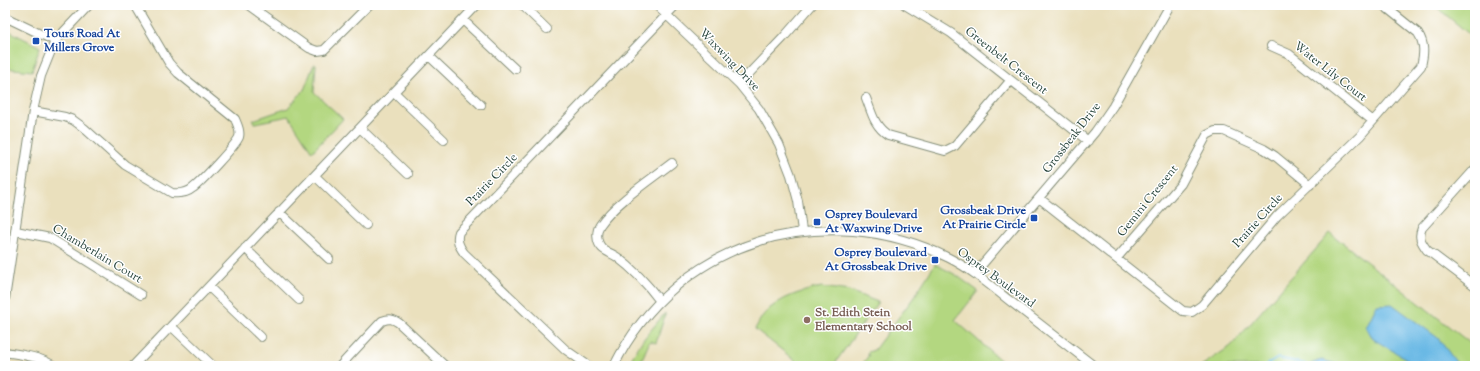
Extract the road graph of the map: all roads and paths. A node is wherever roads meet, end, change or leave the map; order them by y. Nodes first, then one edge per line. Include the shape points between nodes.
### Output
1 (89, 5) edge
2 (135, 5) edge
3 (249, 5) edge
4 (369, 5) edge
5 (477, 5) edge
6 (522, 5) edge
7 (656, 5) edge
8 (676, 5) edge
9 (812, 5) edge
10 (905, 5) edge
11 (1170, 5) edge
12 (1382, 5) edge
13 (666, 15) junction
14 (5, 17) edge
15 (463, 20) junction
16 (547, 29) dead end
17 (55, 41) junction
18 (1271, 46) dead end
19 (428, 56) junction
20 (515, 69) dead end
21 (1010, 80) junction
22 (739, 84) junction
23 (394, 92) junction
24 (866, 98) dead end
25 (481, 105) dead end
26 (33, 111) junction
27 (1373, 121) junction
28 (360, 128) junction
29 (444, 140) dead end
30 (1088, 141) junction
31 (672, 163) dead end
32 (1475, 168) edge
33 (408, 174) dead end
34 (314, 176) junction
35 (1310, 185) junction
36 (1039, 198) junction
37 (279, 212) junction
38 (366, 225) dead end
39 (16, 231) junction
40 (802, 231) junction
41 (245, 248) junction
42 (1117, 258) junction
43 (329, 259) dead end
44 (975, 274) junction
45 (1475, 286) edge
46 (208, 287) junction
47 (141, 295) dead end
48 (5, 297) edge
49 (299, 300) dead end
50 (660, 301) junction
51 (171, 326) junction
52 (261, 337) dead end
53 (5, 352) edge
54 (54, 366) edge
55 (133, 366) edge
56 (213, 366) edge
57 (340, 366) edge
58 (445, 366) edge
59 (589, 366) edge
60 (614, 366) edge
61 (1094, 366) edge

1 - 17 street
2 - 26 street via 169,63 235,119 239,136 234,145 192,188 179,194 172,193 125,165 73,120
3 - 4 street via 317,51 324,50 332,44
5 - 15 street
6 - 16 street
7 - 13 street, Waxwing Drive
8 - 13 street, Prairie Circle
9 - 22 street
10 - 21 street, Greenbelt Crescent via 951,33
11 - 30 street, Grossbeak Drive via 1105,119
12 - 27 street, Prairie Circle via 1418,33 1422,39 1424,52 1421,66
13 - 22 street, Waxwing Drive
13 - 59 street, Prairie Circle via 457,237 464,253 566,350
14 - 17 street
15 - 19 street
15 - 20 street
17 - 26 street via 41,76
18 - 27 street, Water Lily Court via 1289,54
19 - 23 street
19 - 25 street
21 - 24 street via 955,146 945,151 888,135 880,130
21 - 30 street, Greenbelt Crescent
22 - 40 street, Waxwing Drive via 759,110 779,144 794,186
23 - 28 street
23 - 29 street
26 - 39 street
27 - 35 street, Prairie Circle
28 - 33 street
28 - 34 street
30 - 36 street, Grossbeak Drive
31 - 50 street via 616,207 599,226 597,234 602,248 631,269
32 - 45 street via 1420,233 1421,242 1427,250
34 - 37 street
34 - 38 street
35 - 42 street, Prairie Circle via 1277,216 1202,305 1192,312 1183,311
35 - 42 street, Gemini Crescent via 1264,149 1224,131 1215,131 1207,135 1181,184
36 - 42 street, Prairie Circle
36 - 44 street, Grossbeak Drive
37 - 41 street
37 - 43 street
39 - 47 street, Chamberlain Court via 50,238
39 - 48 street
40 - 44 street, Osprey Boulevard via 841,229 889,236 931,249
40 - 50 street, Osprey Boulevard via 756,242 720,258 690,276
41 - 46 street
41 - 49 street
44 - 61 street, Osprey Boulevard
46 - 51 street
46 - 52 street
50 - 60 street, Osprey Boulevard via 635,331
51 - 55 street
51 - 56 street
53 - 54 street via 33,356
57 - 58 street via 382,321 393,319

